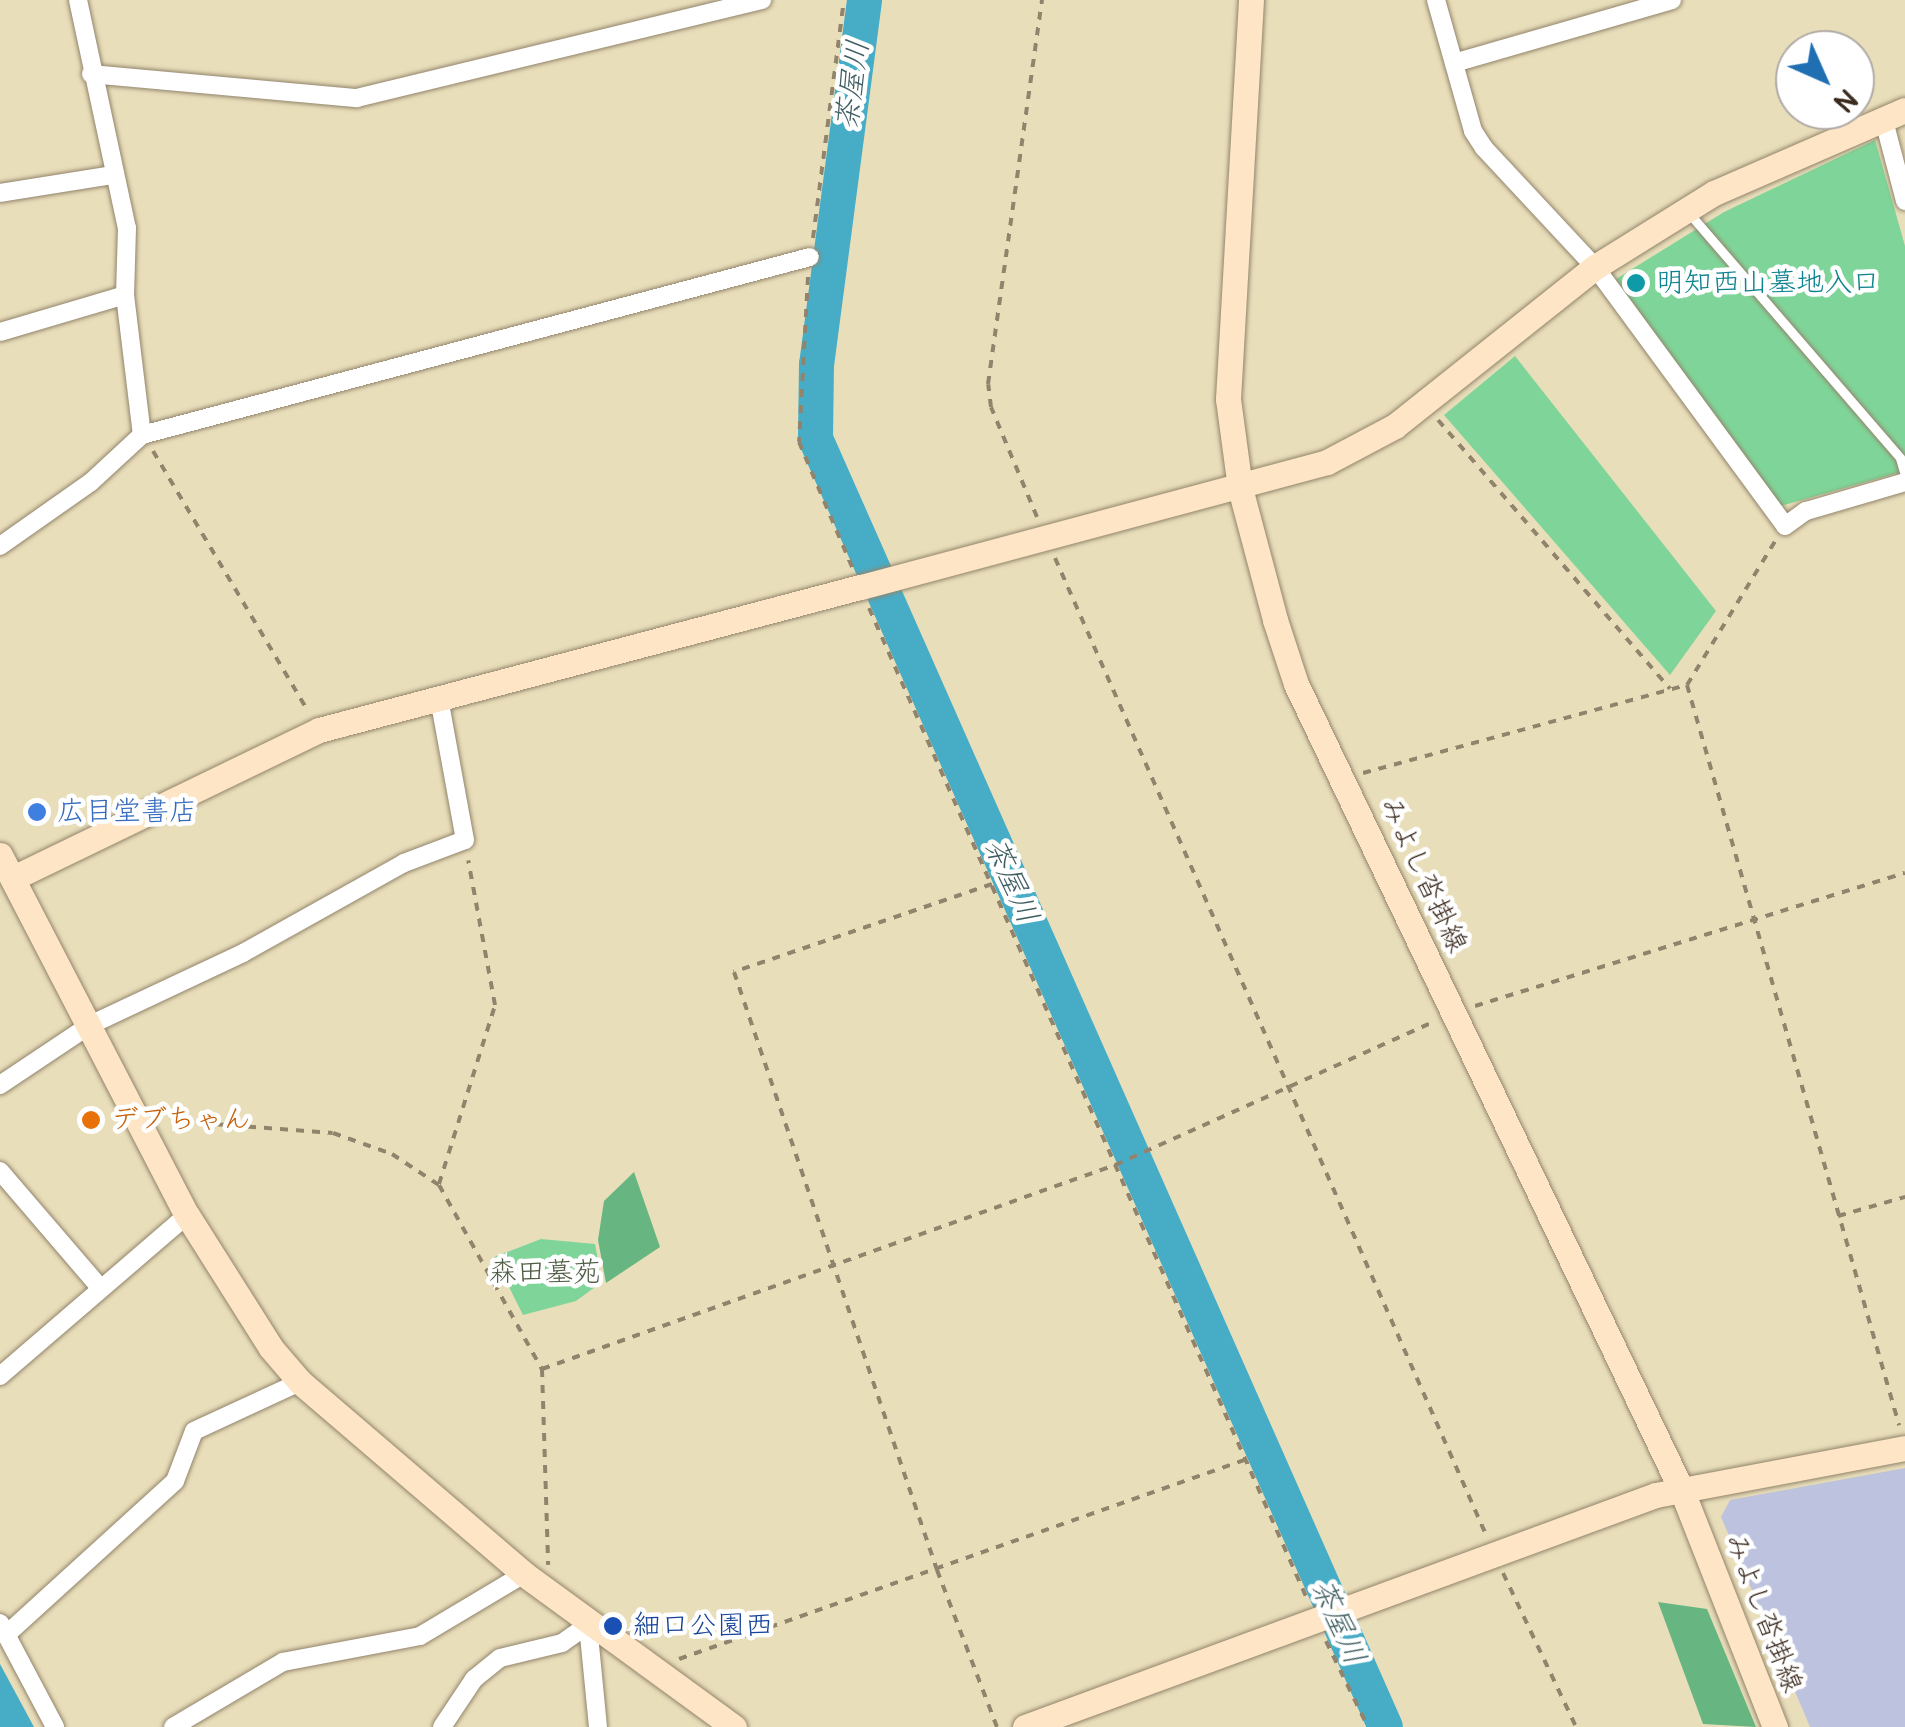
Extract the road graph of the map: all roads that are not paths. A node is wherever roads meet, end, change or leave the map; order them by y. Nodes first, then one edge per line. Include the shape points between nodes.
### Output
1 (78, 0) edge
2 (762, 0) edge
3 (1250, 0) edge
4 (1436, 0) edge
5 (1672, 0) edge
6 (1454, 63) junction
7 (92, 74) junction
8 (1894, 114) edge
9 (113, 175) junction
10 (0, 192) edge
11 (1905, 201) edge
12 (1686, 210) junction
13 (810, 257) road end
14 (1595, 267) junction
15 (126, 295) junction
16 (0, 332) edge
17 (142, 434) junction
18 (1905, 478) edge
19 (1240, 488) junction
20 (0, 546) edge
21 (439, 698) junction
22 (4, 872) edge
23 (90, 1026) junction
24 (0, 1085) edge
25 (0, 1171) edge
26 (187, 1215) junction
27 (101, 1289) junction
28 (0, 1376) edge
29 (300, 1382) junction
30 (1902, 1437) edge
31 (1682, 1491) junction
32 (524, 1574) junction
33 (588, 1625) junction
34 (4, 1628) edge
35 (55, 1727) edge
36 (173, 1727) edge
37 (442, 1727) edge
38 (598, 1727) edge
39 (734, 1727) edge
40 (1025, 1727) edge
41 (1775, 1727) edge

1 - 7 street
2 - 7 street via 356,98
3 - 19 street, みよし沓掛線 via 1226,347
4 - 6 street
5 - 6 street
6 - 14 street via 1484,148
7 - 9 street
8 - 11 street
8 - 12 street via 1798,152
9 - 10 street
9 - 15 street via 127,228
12 - 14 street
12 - 18 lane via 1900,458
13 - 17 street
14 - 18 street via 1785,526 1806,511
14 - 19 street via 1425,406 1327,462
15 - 16 street
15 - 17 street
17 - 20 street via 92,482
19 - 21 street
19 - 31 street, みよし沓掛線 via 1296,684
21 - 22 street via 319,730
21 - 23 street via 464,840 404,863 243,953
22 - 23 street
23 - 24 street
23 - 26 street
25 - 27 street
26 - 27 street
26 - 29 street via 224,1280
27 - 28 street
29 - 32 street
29 - 34 street via 194,1431 175,1480
30 - 31 street
31 - 40 street via 1494,1552
31 - 41 street, みよし沓掛線
32 - 33 street
32 - 36 street via 420,1636 283,1662
33 - 37 street via 562,1643 500,1658 474,1678
33 - 38 street
33 - 39 street
34 - 35 street

